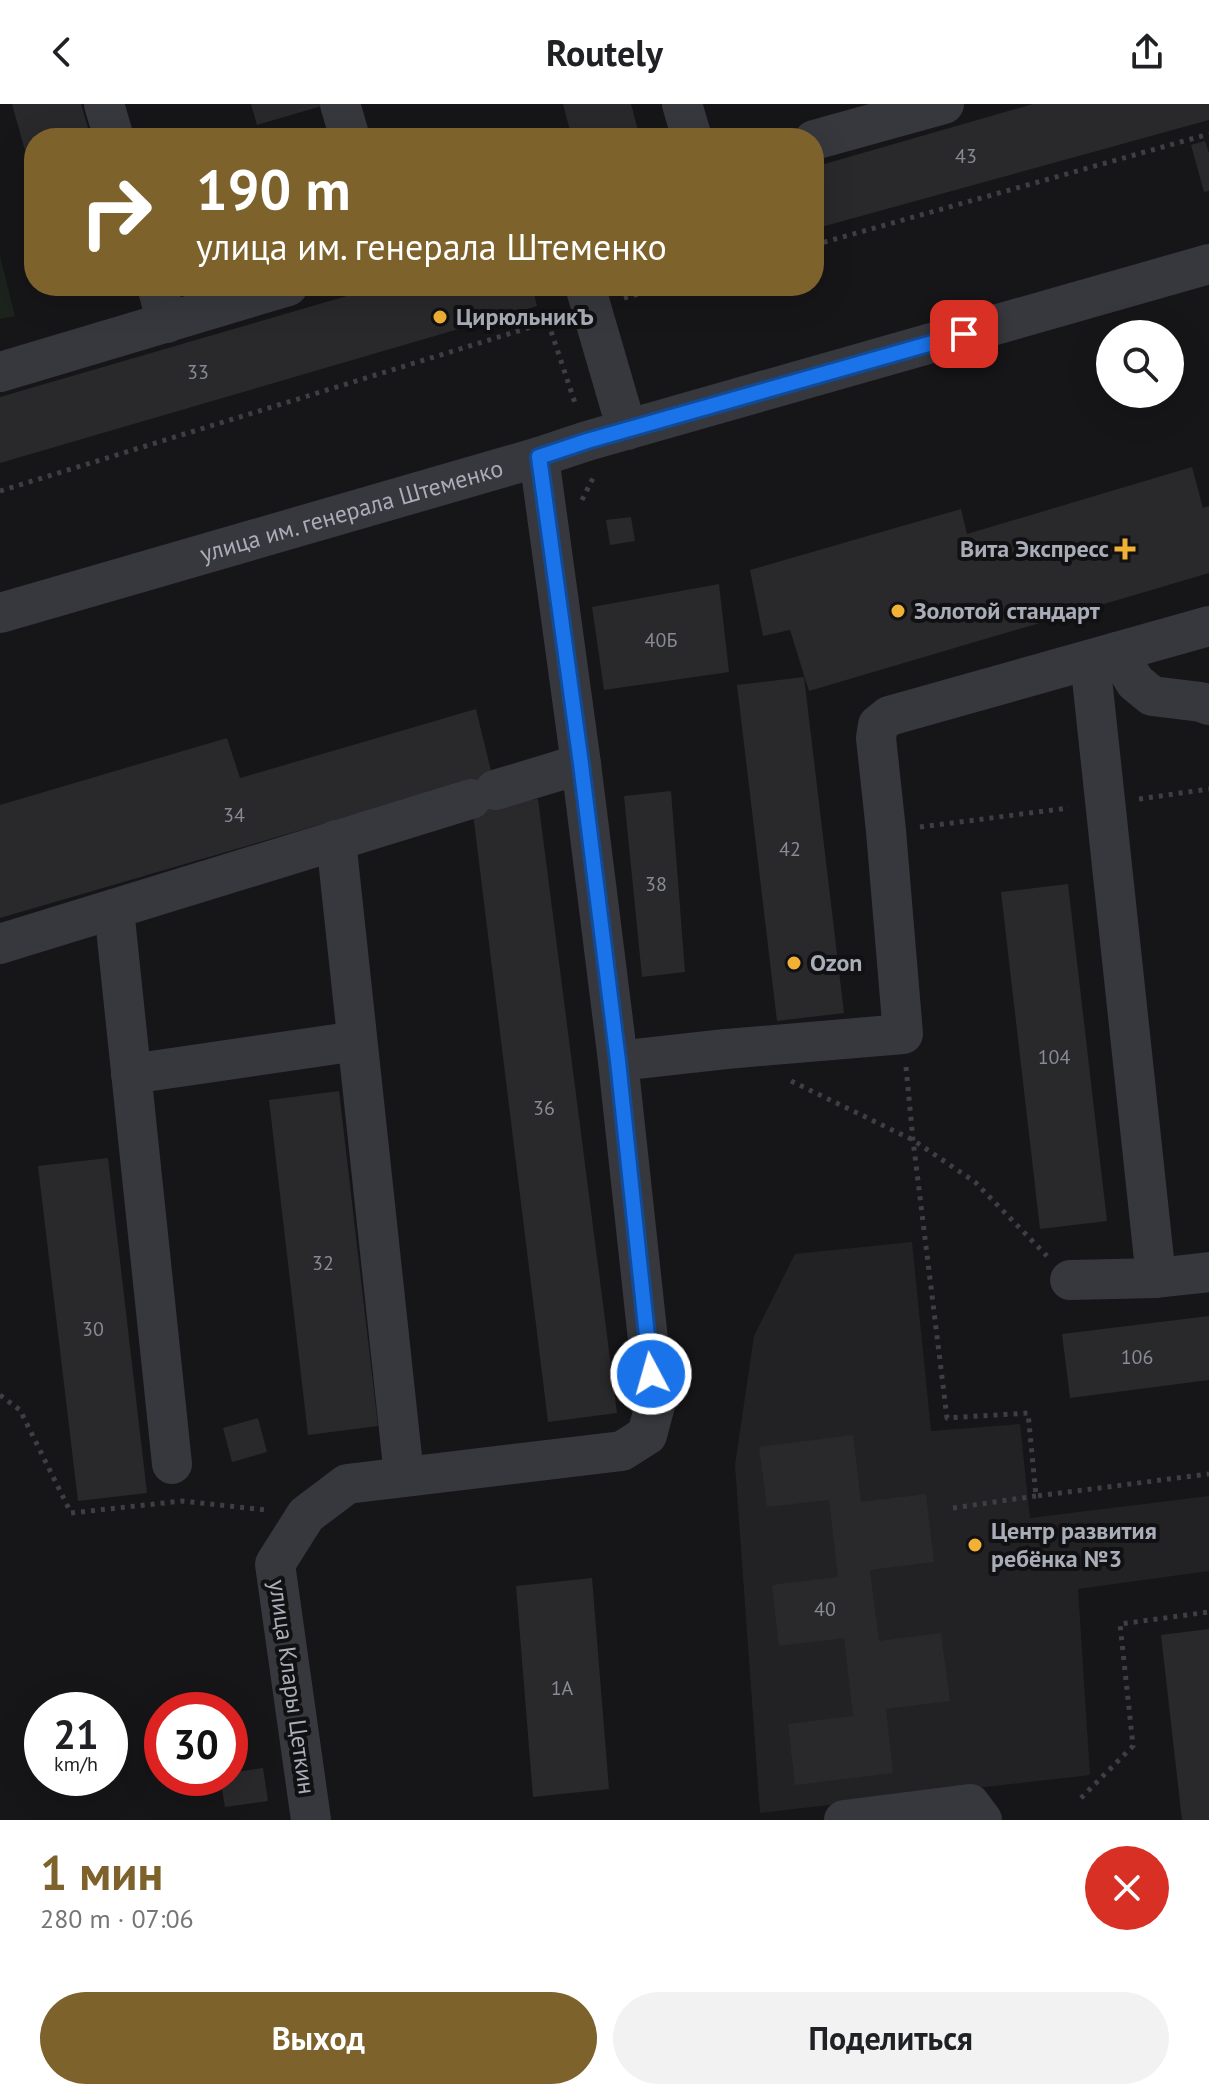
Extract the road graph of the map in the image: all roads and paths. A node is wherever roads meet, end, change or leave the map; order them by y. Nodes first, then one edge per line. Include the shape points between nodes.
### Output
1 (104, 104) edge
2 (340, 104) edge
3 (682, 104) edge
4 (944, 104) edge
5 (111, 128) edge
6 (347, 128) edge
7 (689, 128) edge
8 (1209, 134) edge
9 (824, 137) edge
10 (824, 242) edge
11 (1209, 264) edge
12 (218, 296) edge
13 (588, 297) edge
14 (162, 304) edge
15 (0, 372) edge
16 (627, 430) junction
17 (539, 457) junction
18 (0, 491) edge
19 (0, 613) edge
20 (1209, 626) edge
21 (1103, 656) junction
22 (1209, 705) edge
23 (581, 764) junction
24 (986, 820) dead end
25 (886, 831) junction
26 (336, 840) junction
27 (114, 909) junction
28 (0, 944) edge
29 (903, 1034) junction
30 (357, 1041) junction
31 (618, 1061) junction
32 (131, 1074) junction
33 (784, 1077) dead end
34 (913, 1140) junction
35 (1209, 1272) edge
36 (1156, 1278) junction
37 (1070, 1280) joint
38 (0, 1395) edge
39 (172, 1464) dead end
40 (1209, 1474) edge
41 (404, 1476) junction
42 (1036, 1496) junction
43 (953, 1508) dead end
44 (306, 1515) junction
45 (1209, 1612) edge
46 (1081, 1798) dead end
47 (311, 1820) edge
48 (844, 1820) edge
49 (982, 1820) edge

1 - 5 street
2 - 6 street
3 - 7 street
4 - 9 street
8 - 10 path
11 - 16 street, улица им. генерала Штеменко
12 - 14 street
13 - 16 street
13 - 18 path
14 - 15 street
16 - 17 street, улица им. генерала Штеменко
17 - 19 street, улица им. генерала Штеменко
17 - 23 street
20 - 21 street
21 - 22 street via 1152,696
21 - 25 street via 889,716 878,725 876,738
21 - 36 street
23 - 26 street
23 - 31 street
24 - 25 path
25 - 29 street
26 - 27 street
26 - 30 street
27 - 28 street
27 - 32 street
29 - 31 street
29 - 34 path
30 - 32 street
30 - 41 street
31 - 41 street via 655,1405 647,1435 622,1451
32 - 39 street
33 - 34 path
34 - 37 path via 975,1182
34 - 42 path via 947,1418 1028,1413
35 - 36 street
36 - 37 street
38 - 44 path via 20,1410 71,1513 182,1501
40 - 42 path
41 - 44 street via 347,1484
42 - 43 path
44 - 47 street, улица Клары Цеткин via 275,1564
45 - 46 path via 1120,1624 1133,1746
48 - 49 street via 970,1804

